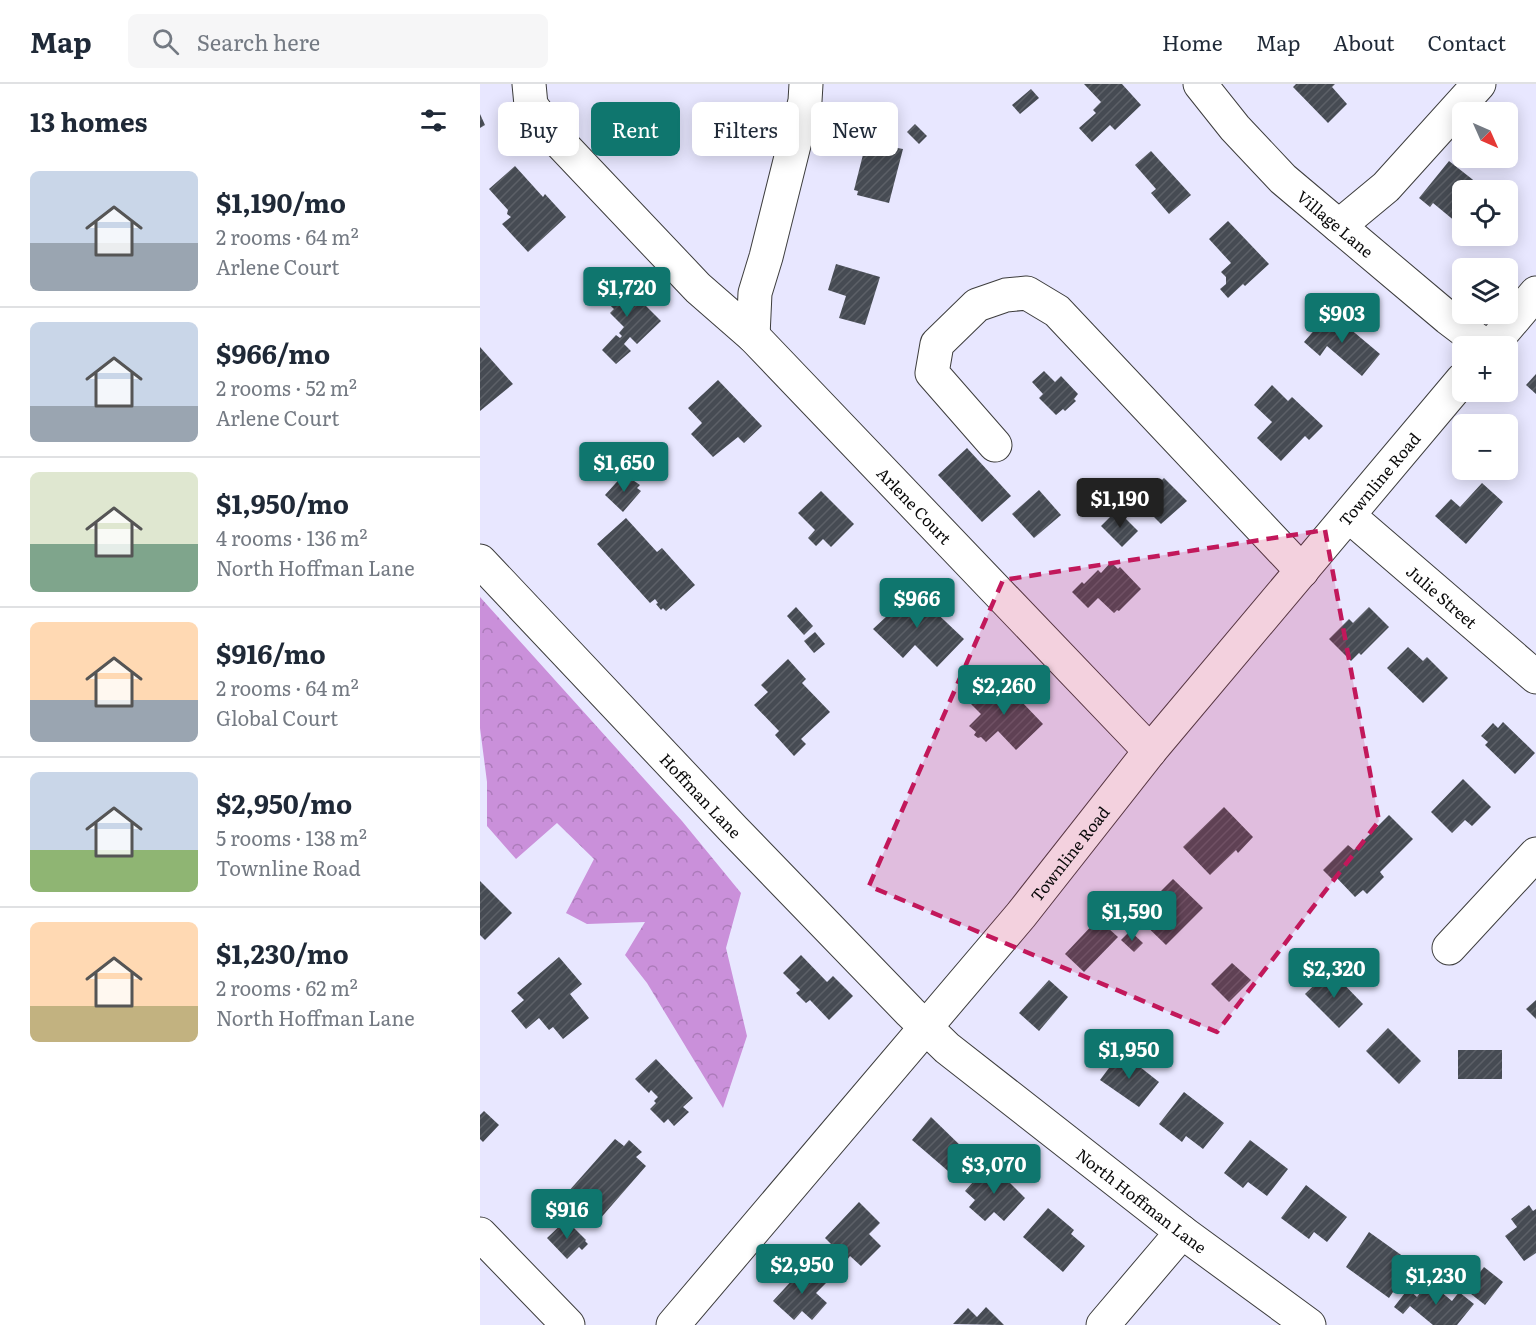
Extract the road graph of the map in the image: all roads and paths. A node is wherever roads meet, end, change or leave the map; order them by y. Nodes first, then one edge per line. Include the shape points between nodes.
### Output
1 (529, 84) edge
2 (806, 84) edge
3 (1200, 84) edge
4 (1479, 84) edge
5 (1339, 226) junction
6 (1536, 292) edge
7 (753, 336) junction
8 (1473, 336) edge
9 (1499, 336) edge
10 (1452, 392) edge
11 (995, 445) dead end
12 (1349, 516) junction
13 (480, 561) edge
14 (1302, 571) junction
15 (1536, 677) edge
16 (1150, 751) junction
17 (1536, 854) edge
18 (1449, 948) dead end
19 (925, 1026) junction
20 (1182, 1232) junction
21 (480, 1234) edge
22 (568, 1325) edge
23 (673, 1325) edge
24 (1103, 1325) edge
25 (1309, 1325) edge

1 - 7 street, Arlene Court via 531,105 552,135 698,288
2 - 7 street via 805,101 755,293
3 - 5 street, Village Lane via 1283,179
4 - 5 street via 1386,187
5 - 8 street, Village Lane
6 - 9 street
7 - 16 street, Arlene Court
10 - 12 street, Townline Road
11 - 14 street via 932,373 937,344 977,305 1027,293 1057,311
12 - 14 street, Townline Road
12 - 15 street, Julie Street
13 - 19 street, Hoffman Lane
14 - 16 street, Townline Road
16 - 19 street, Townline Road via 1021,915
17 - 18 street
19 - 20 street, North Hoffman Lane via 947,1048
19 - 23 street, Townline Road
20 - 24 street
20 - 25 street, North Hoffman Lane
21 - 22 street

